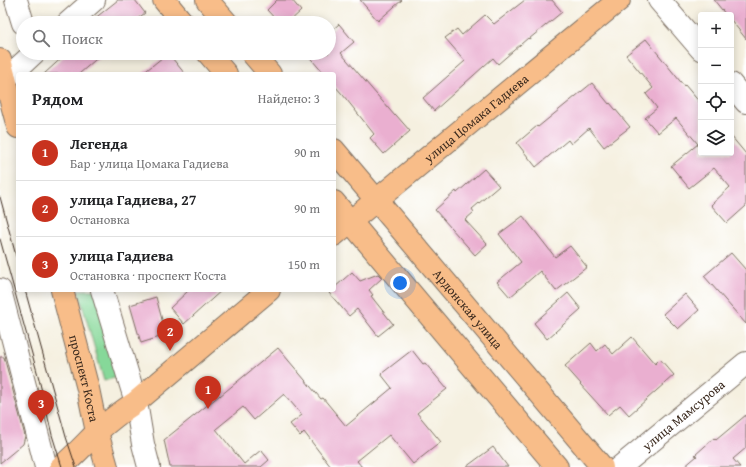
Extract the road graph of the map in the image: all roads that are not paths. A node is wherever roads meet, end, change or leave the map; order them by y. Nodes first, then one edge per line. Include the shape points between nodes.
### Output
1 (16, 0) edge
2 (94, 0) edge
3 (164, 0) edge
4 (207, 0) edge
5 (618, 0) edge
6 (659, 0) edge
7 (21, 16) edge
8 (76, 16) edge
9 (177, 16) edge
10 (221, 16) edge
11 (700, 48) edge
12 (32, 60) edge
13 (214, 60) edge
14 (258, 60) edge
15 (224, 72) edge
16 (268, 72) edge
17 (2, 74) edge
18 (734, 88) edge
19 (746, 102) edge
20 (16, 120) edge
21 (336, 152) edge
22 (376, 200) junction
23 (336, 204) edge
24 (351, 222) junction
25 (336, 233) edge
26 (0, 290) edge
27 (63, 292) edge
28 (103, 292) edge
29 (266, 292) edge
30 (746, 363) edge
31 (136, 402) junction
32 (97, 432) junction
33 (46, 467) edge
34 (61, 467) edge
35 (107, 467) edge
36 (149, 467) edge
37 (557, 467) edge
38 (602, 467) edge
39 (620, 467) edge

1 - 7 street
2 - 8 street
3 - 9 main road
4 - 10 main road
5 - 22 main road, улица Цомака Гадиева
6 - 11 street
12 - 17 street
13 - 15 main road
14 - 16 main road
17 - 20 main road
18 - 19 street
21 - 22 main road, Ардонская улица
22 - 24 main road, улица Цомака Гадиева
22 - 38 main road, Ардонская улица
23 - 24 main road
24 - 25 main road, улица Цомака Гадиева
24 - 37 main road
26 - 33 street
27 - 32 main road, проспект Коста
28 - 31 street
29 - 31 main road
30 - 39 street, улица Мамсурова
31 - 32 main road
31 - 36 street
32 - 34 main road
32 - 35 main road, проспект Коста

